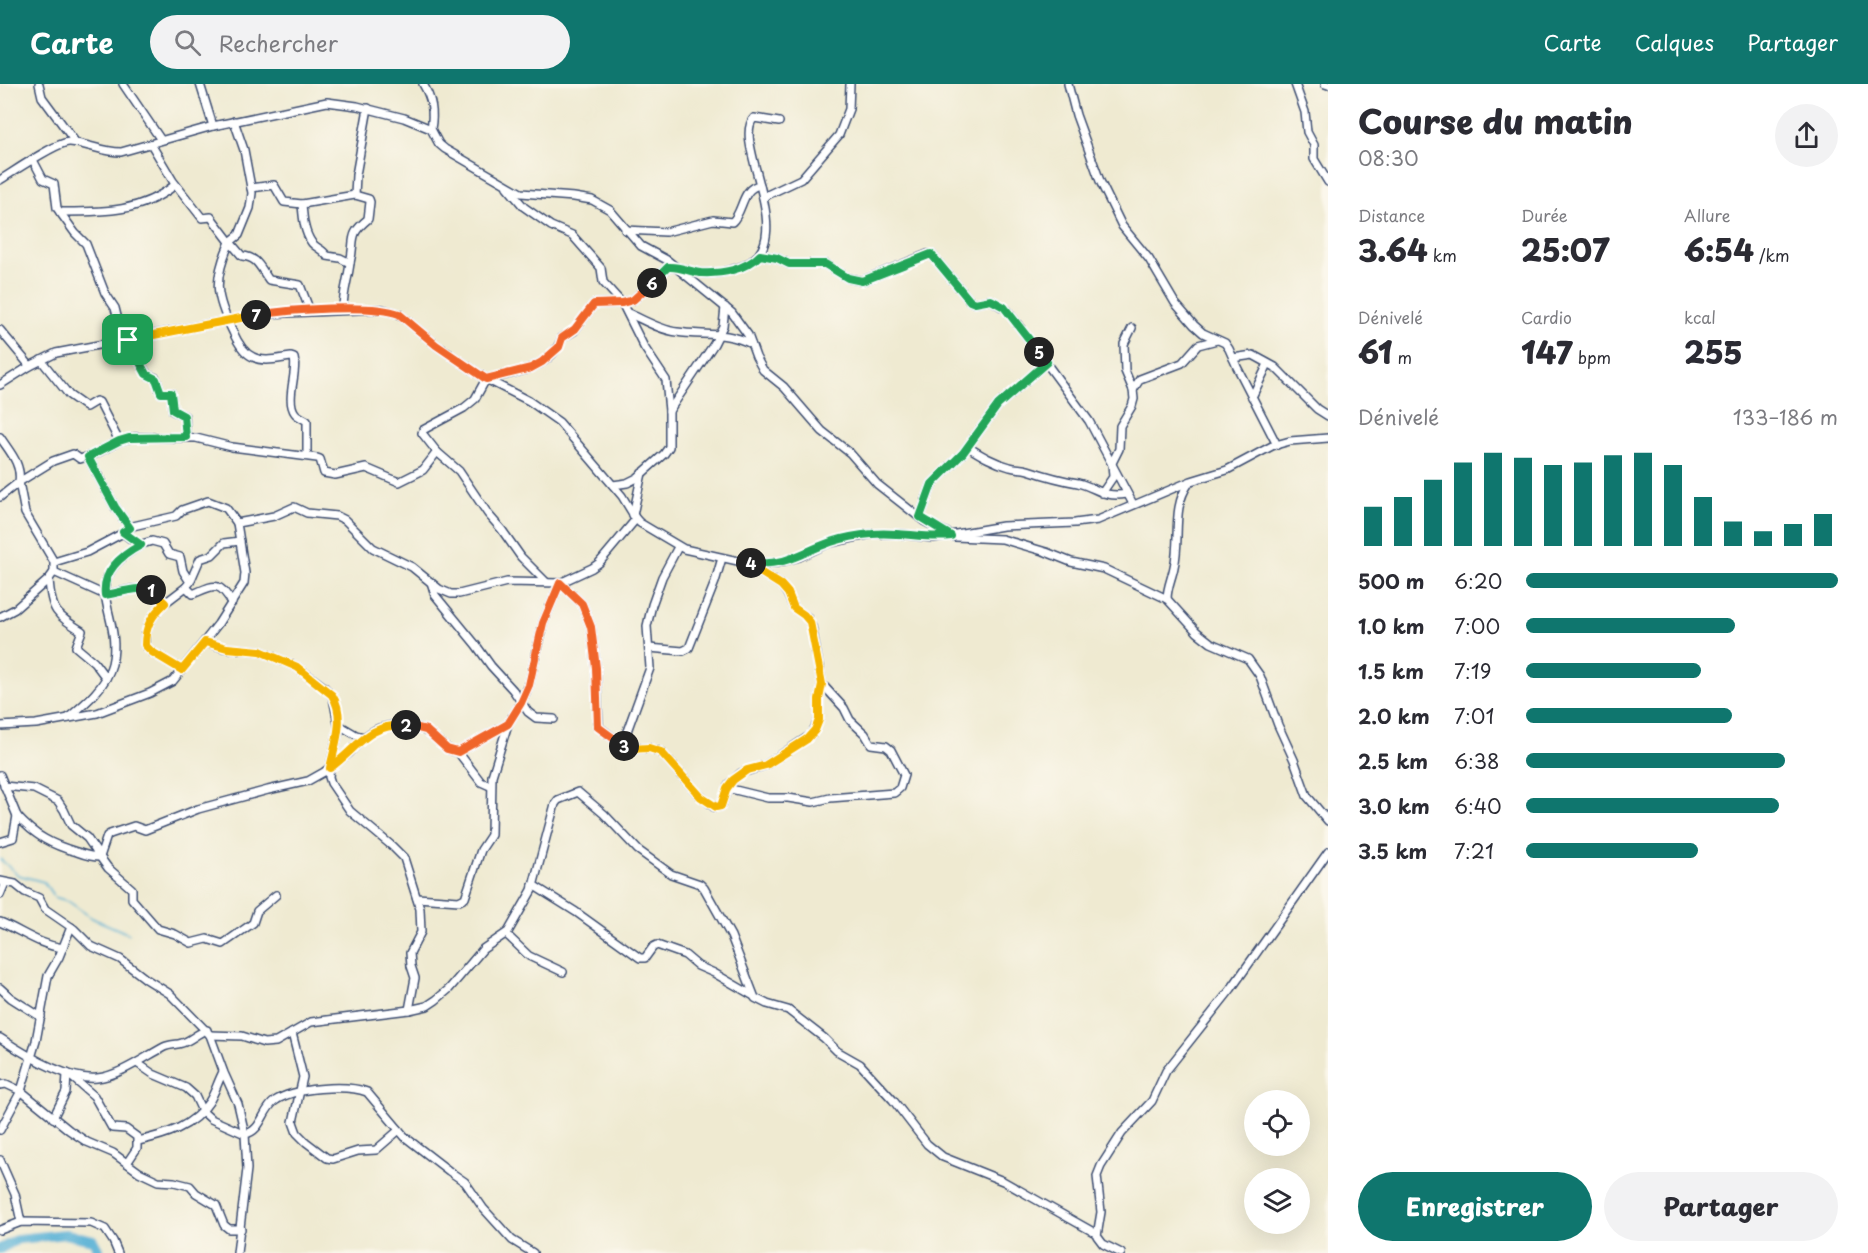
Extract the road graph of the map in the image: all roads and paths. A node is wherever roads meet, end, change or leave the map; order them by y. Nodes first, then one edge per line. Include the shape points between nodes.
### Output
1 (39, 84) edge
2 (123, 84) edge
3 (200, 84) edge
4 (423, 84) edge
5 (850, 84) edge
6 (1068, 84) edge
7 (1295, 84) edge
8 (368, 108) junction
9 (234, 121) junction
10 (779, 122) dead end
11 (213, 126) junction
12 (431, 129) junction
13 (161, 140) junction
14 (76, 143) junction
15 (151, 144) junction
16 (33, 160) junction
17 (0, 180) edge
18 (1328, 182) edge
19 (175, 185) junction
20 (504, 185) junction
21 (760, 185) junction
22 (251, 188) junction
23 (355, 195) junction
24 (763, 197) junction
25 (302, 204) junction
26 (60, 212) junction
27 (625, 230) junction
28 (230, 242) junction
29 (760, 255) junction
30 (350, 263) junction
31 (675, 267) junction
32 (622, 303) junction
33 (725, 307) junction
34 (343, 309) junction
35 (310, 311) junction
36 (628, 313) junction
37 (227, 321) junction
38 (1132, 328) dead end
39 (0, 330) edge
40 (719, 335) junction
41 (128, 340) junction
42 (1219, 340) junction
43 (751, 344) junction
44 (1233, 358) junction
45 (40, 360) junction
46 (1047, 362) junction
47 (1268, 364) junction
48 (30, 366) junction
49 (486, 379) junction
50 (0, 385) edge
51 (1133, 390) junction
52 (1252, 397) junction
53 (669, 411) junction
54 (1328, 416) edge
55 (0, 437) edge
56 (186, 437) junction
57 (1328, 438) edge
58 (119, 441) junction
59 (1277, 445) junction
60 (968, 447) junction
61 (437, 452) junction
62 (307, 455) junction
63 (88, 457) junction
64 (1112, 463) junction
65 (642, 473) junction
66 (1191, 481) junction
67 (19, 482) junction
68 (613, 485) junction
69 (1102, 493) junction
70 (1127, 494) junction
71 (0, 498) edge
72 (1134, 504) junction
73 (634, 517) junction
74 (920, 517) junction
75 (237, 523) junction
76 (126, 530) junction
77 (951, 536) junction
78 (240, 541) junction
79 (141, 545) junction
80 (678, 547) junction
81 (722, 558) junction
82 (54, 562) junction
83 (744, 562) junction
84 (54, 572) junction
85 (49, 579) junction
86 (431, 582) junction
87 (546, 582) junction
88 (560, 583) junction
89 (188, 584) junction
90 (105, 595) junction
91 (1167, 599) junction
92 (165, 603) junction
93 (232, 603) junction
94 (0, 616) edge
95 (205, 642) junction
96 (648, 648) junction
97 (182, 670) junction
98 (106, 678) junction
99 (822, 684) junction
100 (521, 703) junction
101 (66, 719) junction
102 (554, 719) dead end
103 (508, 724) junction
104 (339, 725) junction
105 (0, 726) edge
106 (364, 737) junction
107 (622, 745) junction
108 (458, 752) junction
109 (330, 768) junction
110 (0, 775) edge
111 (4, 786) junction
112 (490, 786) junction
113 (727, 788) junction
114 (17, 816) junction
115 (1328, 821) edge
116 (0, 842) edge
117 (1328, 852) edge
118 (100, 857) junction
119 (3, 882) edge
120 (533, 885) junction
121 (0, 895) edge
122 (276, 895) dead end
123 (417, 898) junction
124 (0, 922) edge
125 (71, 927) junction
126 (507, 934) junction
127 (63, 948) junction
128 (563, 972) dead end
129 (0, 988) edge
130 (752, 995) junction
131 (409, 1010) junction
132 (41, 1017) junction
133 (208, 1032) junction
134 (292, 1033) junction
135 (0, 1038) edge
136 (31, 1057) junction
137 (137, 1063) junction
138 (223, 1072) junction
139 (67, 1073) junction
140 (0, 1085) edge
141 (21, 1091) junction
142 (301, 1091) junction
143 (202, 1111) junction
144 (53, 1118) junction
145 (0, 1130) edge
146 (399, 1130) junction
147 (245, 1134) junction
148 (138, 1141) junction
149 (0, 1160) edge
150 (128, 1163) junction
151 (21, 1221) junction
152 (241, 1229) junction
153 (0, 1230) edge
154 (1097, 1234) junction
155 (118, 1253) edge
156 (237, 1253) edge
157 (533, 1253) edge
158 (1121, 1253) edge

1 - 14 street via 42,98
2 - 13 street
3 - 11 street
4 - 12 street via 430,98
5 - 24 street via 849,108 839,135 801,178
6 - 42 street via 1100,181 1122,226 1194,326
7 - 18 street via 1305,112 1306,132 1314,145 1314,159
8 - 9 street via 323,103
8 - 12 street
8 - 23 street
9 - 11 street
9 - 22 street
10 - 21 street via 759,117 751,121
11 - 13 street
12 - 20 street via 445,149
13 - 15 street
14 - 15 street via 110,152
14 - 16 street via 63,142
15 - 19 street
16 - 17 street
16 - 26 street via 44,179 54,184
19 - 26 street via 158,197 124,209
19 - 28 street via 202,218 211,218
20 - 27 street via 529,195 562,195 592,201 610,210
20 - 32 street via 524,207 578,241 601,268 603,282
21 - 24 street
21 - 27 street via 750,189 732,222 712,220 666,232
22 - 25 street via 273,185 284,202
22 - 28 street via 250,208 239,235
23 - 25 street
23 - 30 street via 370,201 368,219 357,226 353,237
24 - 29 street via 766,236
25 - 30 street via 306,231 314,245 327,256
26 - 41 street via 86,244
27 - 31 street via 646,250
28 - 35 street via 242,256 257,261 269,280 300,285
28 - 37 street via 220,264 218,290
29 - 31 street via 727,271 700,273
29 - 46 street via 789,264 825,264 848,278 862,281 931,254 970,301 991,300 1004,307
30 - 34 street
31 - 32 street via 665,269 633,300
31 - 33 street
32 - 36 street
32 - 49 street via 594,304 550,357 537,365
33 - 40 street
33 - 43 street
34 - 35 street
34 - 49 street via 382,309 399,314
35 - 37 street
36 - 40 street via 666,329
36 - 53 street via 644,348 666,380
37 - 41 street
37 - 62 street via 239,344 253,357 294,358 293,410 307,421
38 - 51 street via 1124,344 1125,370
39 - 48 street
40 - 43 street
40 - 53 street
41 - 45 street via 56,353
41 - 56 street via 146,374 156,379 161,393 171,393 173,410 184,416
42 - 44 street
42 - 51 street via 1198,345 1182,363 1140,379
43 - 74 street via 763,370 784,387 822,431 850,453 877,484
44 - 47 street via 1253,355
44 - 52 street
45 - 48 street
45 - 58 street via 70,396 86,407 99,402
46 - 60 street via 998,405
46 - 64 street via 1089,421
47 - 52 street
47 - 54 street
48 - 50 street
49 - 61 street via 475,399 423,430 423,436
49 - 68 street via 530,401 559,422
51 - 64 street via 1133,403 1119,426 1119,448
52 - 59 street
53 - 65 street via 669,447
55 - 67 street via 16,462
56 - 58 street via 135,437
56 - 62 street
57 - 59 street
58 - 63 street
59 - 66 street via 1227,470
60 - 69 street via 1011,468 1027,469
60 - 74 street via 932,484
61 - 62 street via 423,470 399,482 366,468 335,475 324,473 319,458
61 - 87 street via 459,471 521,557
63 - 67 street via 60,457
63 - 76 street
64 - 69 street via 1113,477
64 - 70 street
65 - 68 street via 632,481
65 - 73 street
66 - 72 street
66 - 91 street via 1180,499
67 - 71 street
67 - 82 street via 25,513
68 - 73 street
69 - 70 street
70 - 72 street
72 - 77 street via 1089,522 1003,526
73 - 80 street
73 - 88 street via 599,563
74 - 77 street
75 - 76 street via 226,508 208,501 176,516
75 - 78 street
75 - 86 street via 296,507 307,513 338,516 373,548 409,565
76 - 79 street
76 - 82 street via 87,552
77 - 83 street via 872,534 829,543 777,563
77 - 91 street via 1002,538 1024,544 1071,562 1104,569
78 - 89 street via 224,543 212,555 199,560
78 - 93 street via 246,579
79 - 89 street via 150,541 163,544 170,554 180,557
79 - 90 street via 115,564 107,578
80 - 81 street
80 - 96 street via 652,605 647,626
81 - 83 street
81 - 96 street via 689,648
82 - 84 street
83 - 99 street via 781,585 794,608 807,618
84 - 85 street
84 - 90 street
85 - 94 street via 15,609
85 - 98 street via 57,614 83,632 76,647
86 - 87 street via 454,595 507,582
86 - 100 street via 435,595
87 - 88 street
88 - 100 street via 543,623
88 - 107 street via 582,604 591,627 598,727
89 - 92 street
89 - 93 street via 193,594 205,588 222,588
90 - 92 street via 148,589
90 - 98 street via 114,645
91 - 115 street via 1205,638 1248,659 1259,672 1306,796
92 - 97 street via 150,619 145,645
93 - 95 street
95 - 97 street
95 - 104 street via 258,650 297,667 333,697
96 - 107 street via 650,668
97 - 101 street via 169,684 150,693 97,713
98 - 101 street
99 - 113 street via 819,720 811,735 766,765 741,773
99 - 113 street via 872,744 891,750 904,774 898,791 813,802 768,798
100 - 102 street via 534,717
100 - 103 street
101 - 105 street
103 - 108 street
103 - 112 street
104 - 106 street
104 - 109 street
106 - 108 street via 379,728 408,725 426,730 447,749
106 - 109 street
107 - 113 street via 661,752 714,807 721,806
108 - 112 street via 481,782
109 - 118 street via 308,781 198,810 145,830 134,826 110,834
109 - 123 street via 328,777 350,811 404,858
110 - 111 street
111 - 114 street
111 - 118 street via 34,789 58,801 71,825 87,838
112 - 123 street via 492,836 481,850 465,898
114 - 116 street via 13,838
114 - 118 street via 51,844
117 - 154 street via 1231,989 1166,1071 1152,1101 1122,1133 1101,1166 1097,1176 1101,1212
118 - 122 street via 132,889 132,899 158,929 191,943 207,939 225,944 253,922 257,911
119 - 121 street
119 - 125 street via 15,884 39,898 45,909
120 - 126 street
120 - 130 street via 640,958 645,958 657,945 685,955
120 - 130 street via 555,804 578,792 604,813 632,845 668,872 704,888 731,936
123 - 131 street via 421,932 410,953 416,978
124 - 127 street via 34,940
125 - 127 street
125 - 133 street via 91,946 120,959 170,994
126 - 128 street via 529,956
126 - 131 street via 483,949 436,1000
127 - 132 street via 48,976
129 - 132 street
130 - 154 street via 788,1010 837,1051 860,1064 927,1144 943,1157 1003,1180
131 - 134 street via 311,1022
132 - 136 street
133 - 134 street via 264,1043 276,1042
133 - 137 street via 166,1045
133 - 138 street
134 - 142 street via 302,1069
135 - 136 street
136 - 139 street
136 - 141 street
137 - 139 street via 100,1078
137 - 143 street via 186,1088
138 - 143 street
138 - 147 street via 238,1104
139 - 144 street via 66,1092
139 - 148 street via 94,1096 112,1128 130,1130
140 - 141 street
141 - 144 street
141 - 145 street
142 - 146 street via 363,1091
142 - 146 street via 293,1116 294,1127 327,1158 376,1150
142 - 147 street via 274,1101 254,1131
143 - 147 street
143 - 148 street via 179,1129
144 - 150 street via 87,1142
146 - 157 street via 465,1182 500,1228 518,1246
147 - 152 street via 247,1169
148 - 150 street
149 - 151 street via 15,1194
150 - 152 street via 158,1181 190,1186 216,1205 224,1226
151 - 153 street
151 - 155 street via 91,1223 105,1229
152 - 156 street
154 - 158 street via 1103,1244

